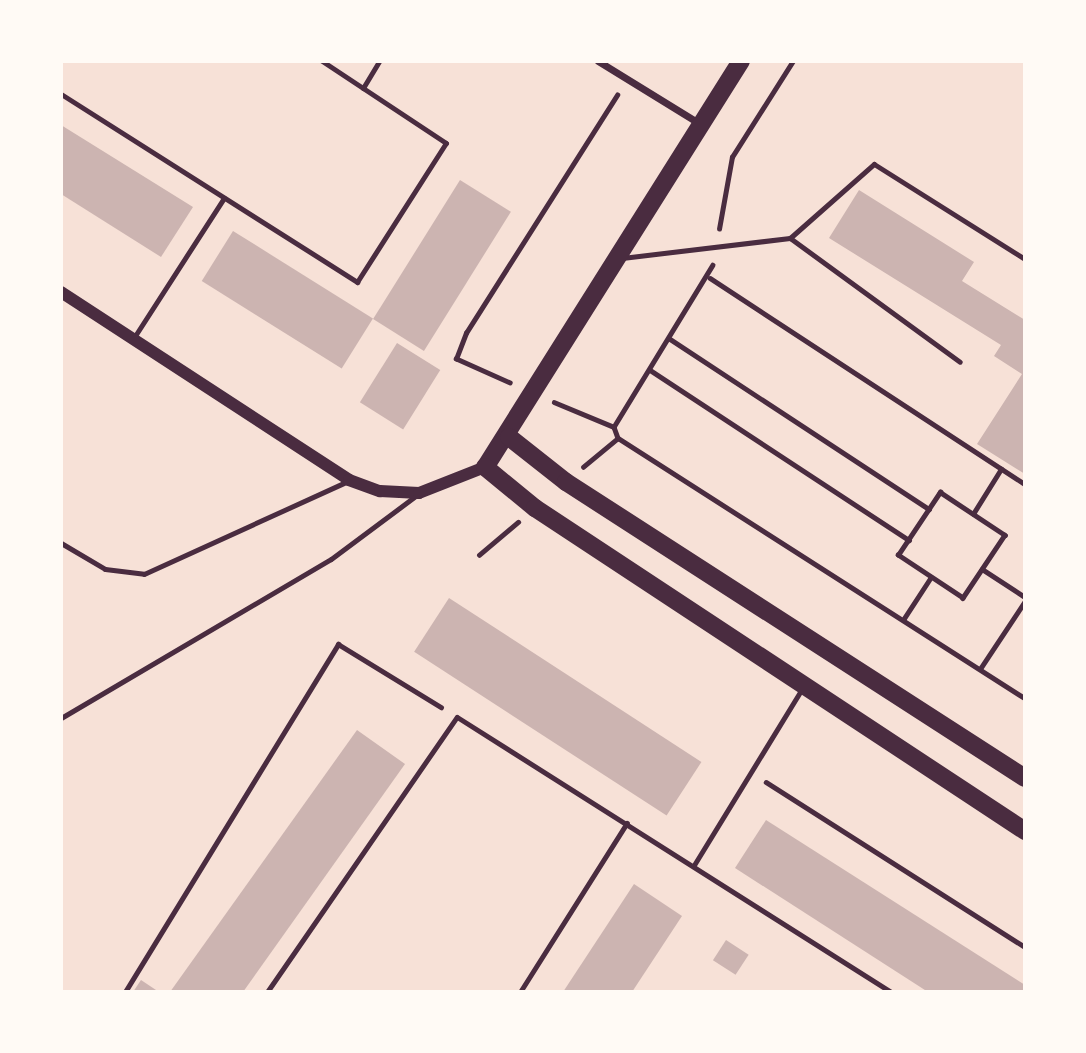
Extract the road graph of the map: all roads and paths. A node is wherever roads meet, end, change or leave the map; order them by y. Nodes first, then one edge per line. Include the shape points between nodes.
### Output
1 (322, 61) edge
2 (379, 61) edge
3 (598, 61) edge
4 (741, 61) edge
5 (793, 61) edge
6 (627, 79) junction
7 (363, 88) junction
8 (61, 94) edge
9 (702, 125) junction
10 (224, 198) junction
11 (790, 238) junction
12 (715, 250) junction
13 (620, 258) junction
14 (1025, 259) edge
15 (710, 278) junction
16 (61, 292) edge
17 (466, 333) dead end
18 (134, 339) junction
19 (670, 339) junction
20 (960, 362) dead end
21 (650, 370) junction
22 (509, 437) junction
23 (485, 467) junction
24 (1002, 469) junction
25 (349, 480) junction
26 (1025, 484) edge
27 (419, 493) junction
28 (929, 509) junction
29 (973, 514) junction
30 (909, 540) junction
31 (61, 543) edge
32 (982, 569) junction
33 (931, 577) junction
34 (1025, 599) edge
35 (902, 620) junction
36 (981, 669) junction
37 (805, 684) junction
38 (1025, 698) edge
39 (457, 717) junction
40 (61, 718) edge
41 (751, 773) junction
42 (1025, 778) edge
43 (627, 823) junction
44 (1025, 831) edge
45 (694, 864) junction
46 (1025, 947) edge
47 (125, 992) edge
48 (267, 992) edge
49 (520, 992) edge
50 (891, 992) edge

1 - 7 lane
2 - 7 lane
3 - 6 street
4 - 9 main road
5 - 12 path via 732,157
6 - 9 street
6 - 17 path
7 - 10 lane via 446,143 357,282
8 - 10 lane
9 - 13 main road
10 - 18 lane
11 - 12 lane
11 - 14 lane via 874,164
11 - 20 lane
12 - 13 lane
12 - 15 path
13 - 22 main road
15 - 19 path
15 - 24 path
16 - 18 street
18 - 25 street
19 - 21 path
19 - 28 path
21 - 30 path
21 - 35 path via 614,427 618,438
22 - 23 main road
22 - 42 main road via 566,482
23 - 27 street
23 - 37 main road via 535,508
24 - 26 path
24 - 29 path
25 - 27 street via 380,491
25 - 31 lane via 144,574 106,569
27 - 40 lane via 331,559
28 - 29 path via 940,492
28 - 30 path
29 - 32 path via 1004,535
30 - 33 path via 898,555
32 - 33 path via 963,598
32 - 34 path
33 - 35 path
34 - 36 path
35 - 36 path
36 - 38 path
37 - 41 lane
37 - 44 main road
39 - 43 lane
39 - 47 path via 338,644
39 - 48 lane
41 - 45 lane
41 - 46 path
43 - 45 lane
43 - 49 lane
45 - 50 lane

